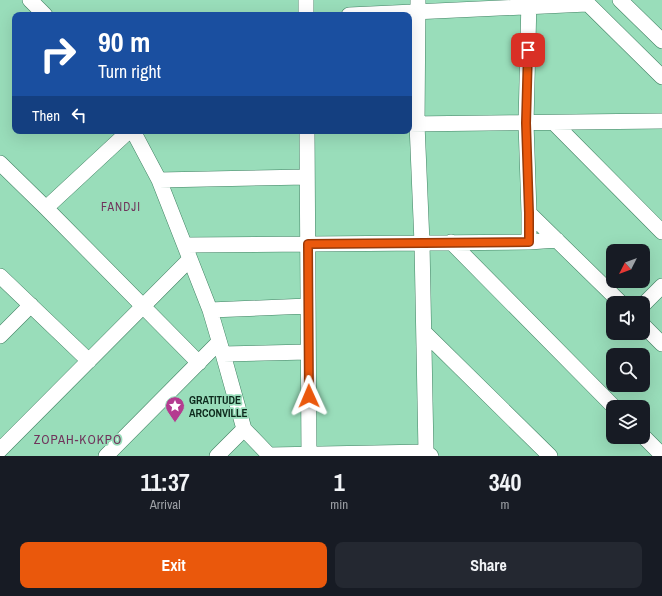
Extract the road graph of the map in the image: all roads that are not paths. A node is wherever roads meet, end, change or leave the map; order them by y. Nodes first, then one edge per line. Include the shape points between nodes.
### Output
1 (30, 0) edge
2 (34, 0) edge
3 (306, 0) edge
4 (620, 0) edge
5 (585, 2) edge
6 (529, 3) edge
7 (418, 6) edge
8 (42, 12) edge
9 (306, 12) edge
10 (371, 12) edge
11 (662, 41) edge
12 (662, 77) edge
13 (662, 121) edge
14 (554, 122) junction
15 (526, 123) junction
16 (413, 124) edge
17 (126, 134) edge
18 (136, 134) edge
19 (307, 134) edge
20 (0, 163) edge
21 (307, 177) junction
22 (159, 180) junction
23 (46, 208) junction
24 (529, 213) junction
25 (662, 232) edge
26 (556, 240) junction
27 (451, 242) junction
28 (529, 242) junction
29 (422, 243) junction
30 (308, 244) junction
31 (188, 252) junction
32 (0, 276) edge
33 (662, 286) edge
34 (613, 296) edge
35 (650, 298) edge
36 (31, 305) junction
37 (143, 306) junction
38 (308, 306) junction
39 (210, 310) junction
40 (424, 332) junction
41 (650, 332) edge
42 (0, 336) edge
43 (662, 344) edge
44 (221, 348) junction
45 (308, 352) junction
46 (89, 361) junction
47 (199, 363) junction
48 (607, 400) edge
49 (244, 429) junction
50 (650, 443) edge
51 (0, 450) edge
52 (387, 454) edge
53 (428, 454) edge
54 (309, 455) edge
55 (662, 455) edge
56 (106, 456) edge
57 (217, 456) edge
58 (270, 456) edge
59 (550, 456) edge

1 - 2 street
1 - 8 street
3 - 9 street
4 - 11 street
5 - 6 street
5 - 12 street
6 - 7 street
6 - 15 street
7 - 10 street
7 - 16 street
13 - 14 street
14 - 15 street
14 - 25 street
15 - 16 street
15 - 24 street
16 - 29 street
17 - 23 street
18 - 22 street
19 - 21 street
20 - 23 street
21 - 22 street
21 - 30 street
22 - 31 street
23 - 37 street
24 - 26 street
24 - 28 street
26 - 28 street
26 - 34 street
27 - 28 street
27 - 29 street
27 - 48 street
29 - 30 street
29 - 40 street
30 - 31 street
30 - 38 street
31 - 37 street
31 - 39 street
32 - 36 street
33 - 35 street
36 - 42 street
36 - 46 street
37 - 46 street
37 - 47 street
38 - 39 street
38 - 45 street
39 - 44 street
40 - 53 street
40 - 59 street
41 - 43 street
44 - 45 street
44 - 47 street
44 - 49 street
45 - 54 street
46 - 51 street
47 - 56 street
49 - 57 street
49 - 58 street
50 - 55 street
52 - 53 street
52 - 54 street
54 - 58 street

